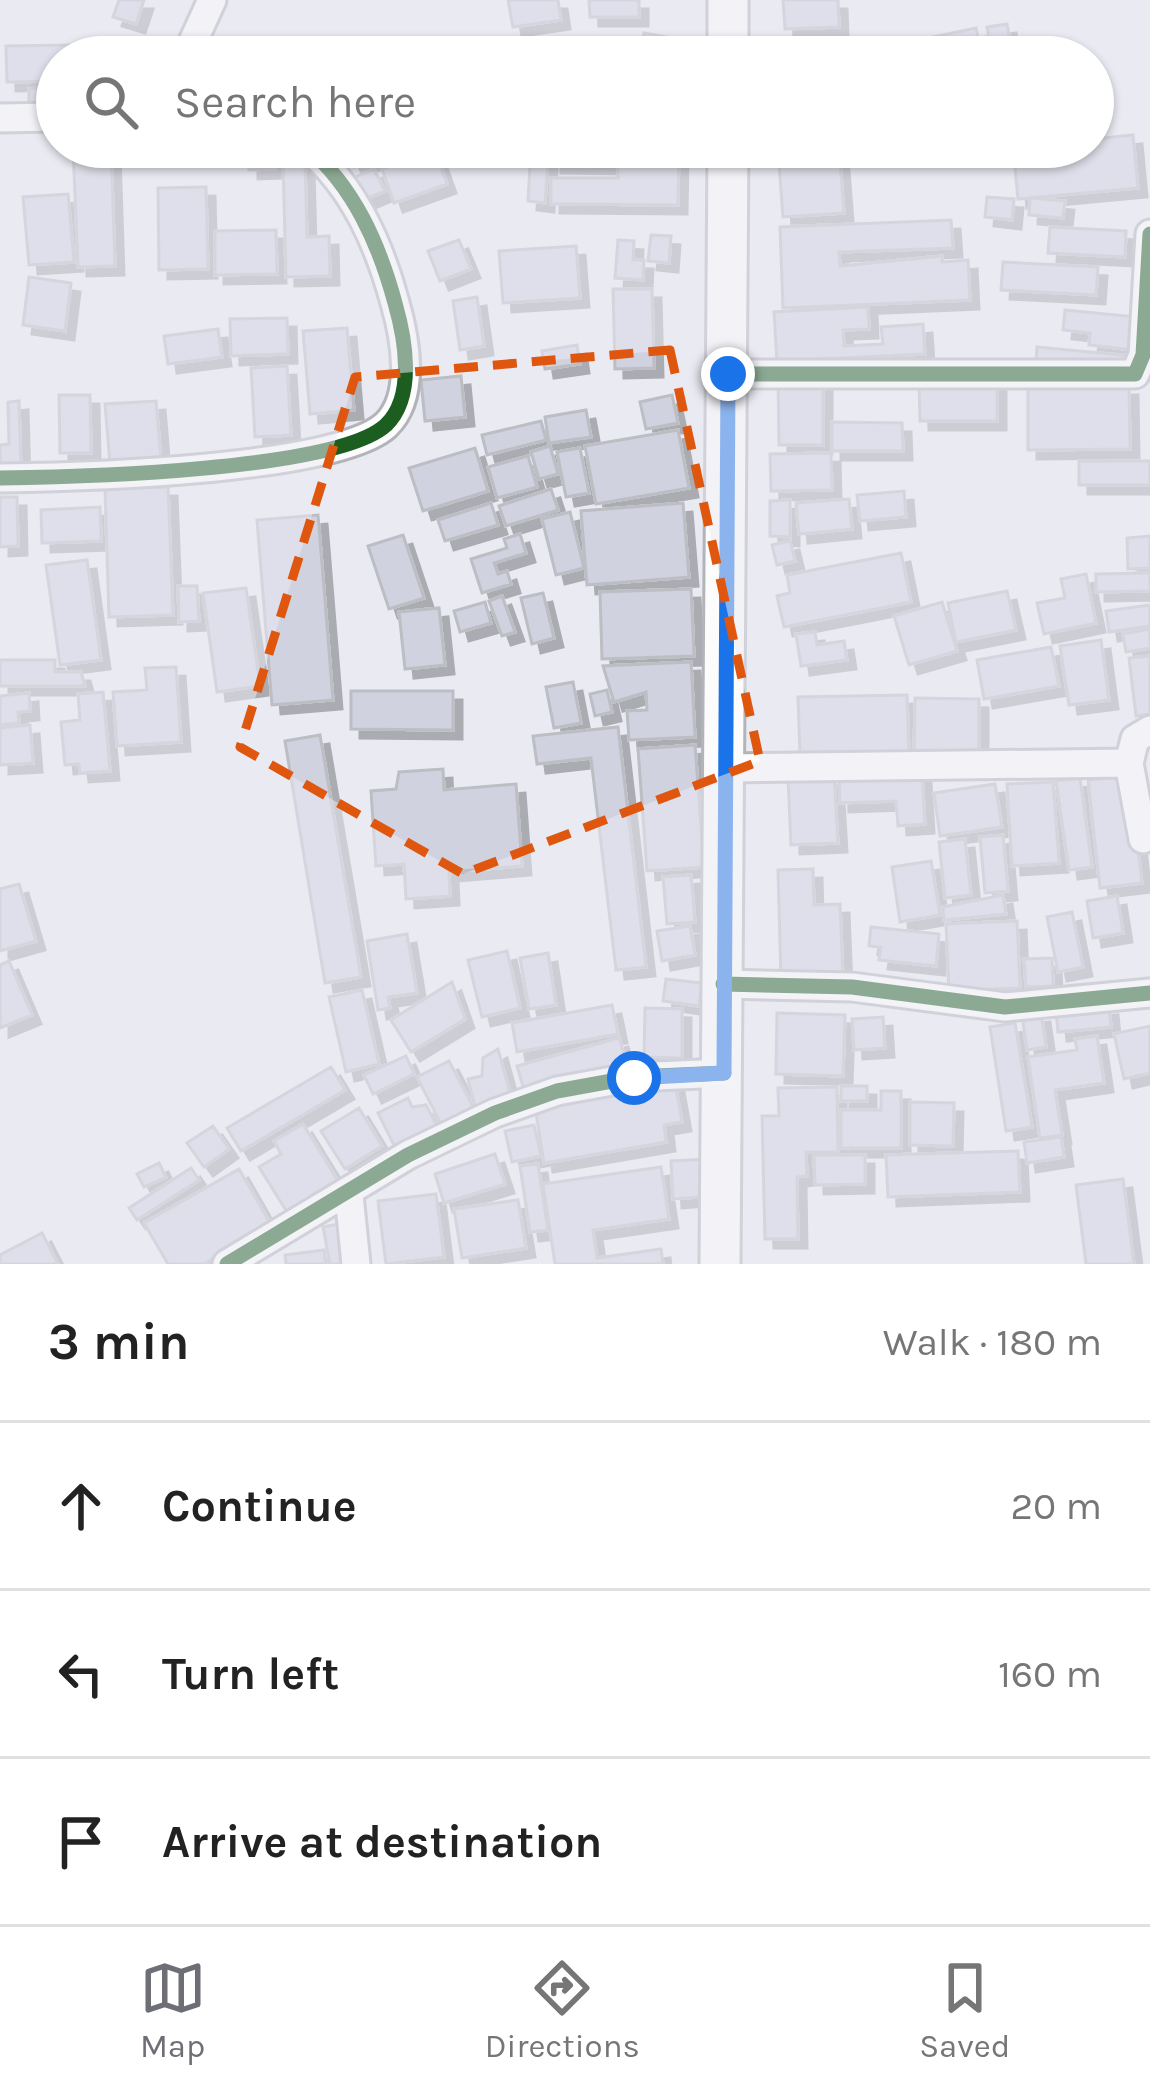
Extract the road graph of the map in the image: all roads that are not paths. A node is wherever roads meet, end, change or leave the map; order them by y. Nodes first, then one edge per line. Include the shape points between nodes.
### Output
1 (212, 0) edge
2 (728, 0) edge
3 (196, 36) edge
4 (728, 36) edge
5 (36, 117) edge
6 (0, 118) edge
7 (332, 168) edge
8 (728, 168) edge
9 (1150, 234) edge
10 (1149, 267) edge
11 (728, 374) junction
12 (0, 478) edge
13 (1150, 730) edge
14 (1129, 763) junction
15 (724, 768) junction
16 (1143, 838) dead end
17 (723, 984) junction
18 (1150, 993) edge
19 (724, 1073) junction
20 (349, 1195) junction
21 (226, 1264) edge
22 (356, 1264) edge
23 (720, 1264) edge

1 - 3 street
2 - 4 main road
5 - 6 street
7 - 12 street via 381,252 404,337 404,386 387,424 350,444 235,465
8 - 11 main road
9 - 10 street
10 - 11 street via 1135,374
11 - 15 main road
13 - 14 street via 1135,740
14 - 15 street
14 - 16 street
15 - 17 main road
17 - 18 street via 852,987 1005,1007
17 - 19 main road
19 - 20 street via 557,1091 408,1155
19 - 23 main road
20 - 21 street
20 - 22 street

